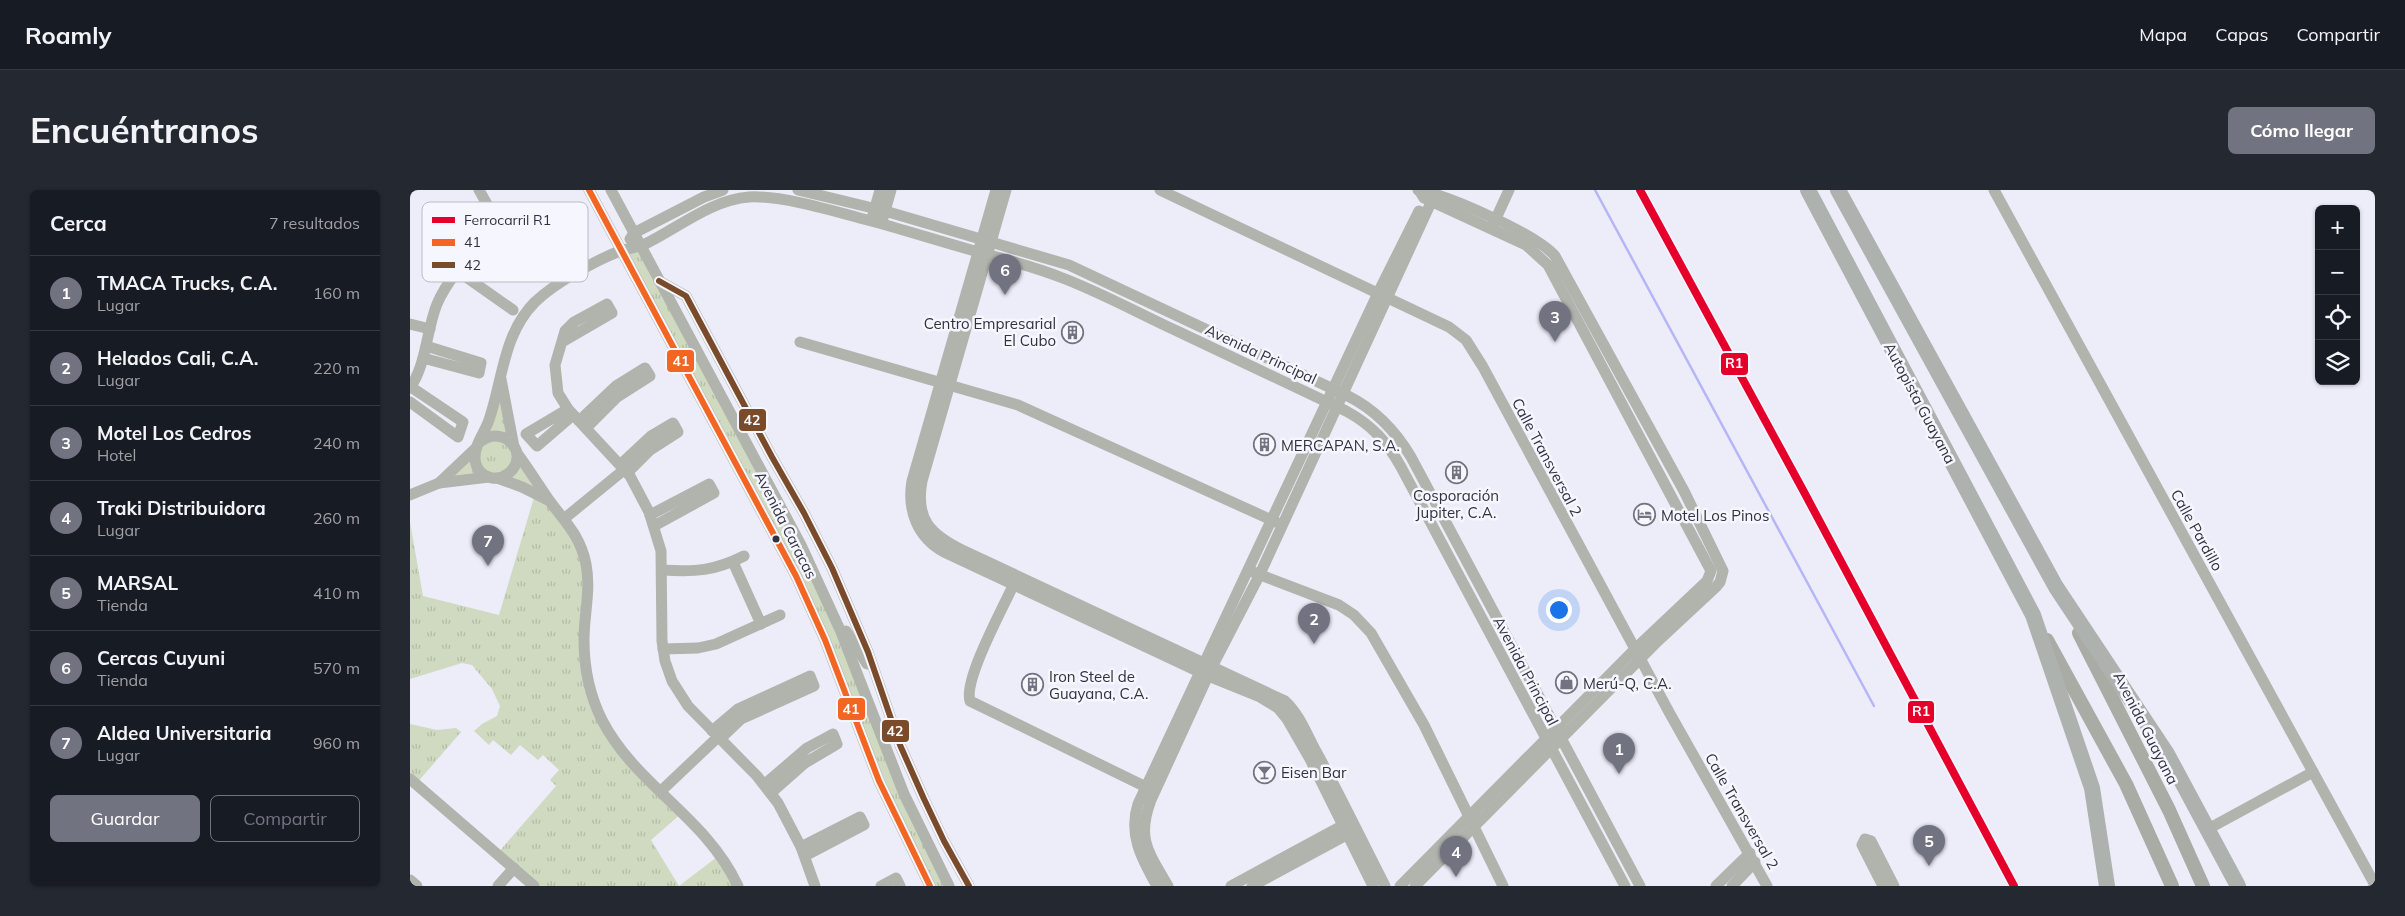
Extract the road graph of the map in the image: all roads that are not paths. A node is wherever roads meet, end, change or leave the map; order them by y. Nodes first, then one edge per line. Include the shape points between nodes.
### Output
1 (479, 190) edge
2 (589, 190) edge
3 (611, 190) edge
4 (723, 190) edge
5 (798, 190) edge
6 (880, 190) edge
7 (891, 190) edge
8 (996, 190) edge
9 (1006, 190) edge
10 (1160, 190) edge
11 (1509, 190) edge
12 (1808, 190) edge
13 (1838, 190) edge
14 (1994, 190) edge
15 (1428, 193) edge
16 (746, 194) edge
17 (488, 202) edge
18 (880, 210) junction
19 (876, 223) junction
20 (1493, 224) junction
21 (634, 233) junction
22 (987, 240) junction
23 (640, 246) junction
24 (622, 250) junction
25 (983, 253) junction
26 (588, 269) edge
27 (1087, 273) junction
28 (659, 281) junction
29 (452, 282) edge
30 (473, 282) edge
31 (564, 282) edge
32 (1081, 286) junction
33 (1119, 288) junction
34 (1382, 296) junction
35 (1114, 300) junction
36 (513, 310) dead end
37 (410, 324) edge
38 (430, 329) junction
39 (562, 342) dead end
40 (800, 342) dead end
41 (426, 346) junction
42 (423, 358) junction
43 (501, 377) junction
44 (945, 383) junction
45 (1618, 383) junction
46 (410, 387) edge
47 (1338, 391) junction
48 (410, 402) edge
49 (1332, 404) junction
50 (577, 418) junction
51 (1391, 427) junction
52 (1379, 434) junction
53 (1400, 439) junction
54 (478, 445) junction
55 (1389, 448) junction
56 (515, 450) junction
57 (624, 468) junction
58 (493, 478) junction
59 (439, 483) junction
60 (410, 495) edge
61 (550, 501) junction
62 (565, 518) junction
63 (652, 521) junction
64 (1270, 521) junction
65 (1282, 525) junction
66 (1702, 526) junction
67 (1692, 532) junction
68 (744, 556) dead end
69 (733, 562) junction
70 (1247, 569) junction
71 (662, 570) junction
72 (1711, 572) junction
73 (1259, 576) junction
74 (1722, 577) junction
75 (1015, 580) junction
76 (2056, 587) junction
77 (828, 604) junction
78 (780, 615) dead end
79 (2033, 615) junction
80 (761, 624) junction
81 (663, 649) junction
82 (1637, 655) junction
83 (1206, 670) junction
84 (874, 673) junction
85 (1179, 726) junction
86 (1558, 734) junction
87 (717, 736) junction
88 (900, 744) junction
89 (1548, 744) junction
90 (2313, 772) junction
91 (410, 779) edge
92 (1146, 786) junction
93 (768, 789) junction
94 (661, 791) junction
95 (904, 794) junction
96 (1472, 822) junction
97 (1139, 823) junction
98 (1350, 827) junction
99 (2208, 828) junction
100 (803, 851) junction
101 (1752, 858) junction
102 (514, 868) junction
103 (410, 880) edge
104 (2375, 885) edge
105 (417, 886) edge
106 (498, 886) edge
107 (534, 886) edge
108 (738, 886) edge
109 (815, 886) edge
110 (881, 886) edge
111 (900, 886) edge
112 (930, 886) edge
113 (949, 886) edge
114 (969, 886) edge
115 (1157, 886) edge
116 (1168, 886) edge
117 (1231, 886) edge
118 (1252, 886) edge
119 (1373, 886) edge
120 (1385, 886) edge
121 (1400, 886) edge
122 (1415, 886) edge
123 (1503, 886) edge
124 (1625, 886) edge
125 (1640, 886) edge
126 (1716, 886) edge
127 (1732, 886) edge
128 (1767, 886) edge
129 (1883, 886) edge
130 (1894, 886) edge
131 (2107, 886) edge
132 (2172, 886) edge
133 (2203, 886) edge
134 (2238, 886) edge

1 - 17 street
2 - 24 street, Avenida Caracas
3 - 21 street, Avenida Caracas
4 - 21 street
5 - 18 street, Avenida Principal
6 - 18 street
7 - 18 street
8 - 22 street
9 - 22 street
10 - 34 street, Calle Transversal 2
11 - 20 street
12 - 79 highway, Autopista Guayana
13 - 76 highway, Autopista Guayana
14 - 90 street, Calle Pardillo
15 - 20 street
15 - 34 street
16 - 19 street, Avenida Principal
16 - 23 street, Avenida Principal
18 - 19 street
18 - 22 street, Avenida Principal
19 - 25 street, Avenida Principal
20 - 45 street via 1539,242
21 - 23 street, Avenida Caracas
21 - 24 street
22 - 25 street
22 - 27 street, Avenida Principal via 1050,258
23 - 24 street, Avenida Principal
23 - 28 street, Avenida Caracas
24 - 26 street
24 - 112 street, Avenida Caracas via 796,576 825,640 878,782
25 - 32 street, Avenida Principal via 1052,273
25 - 44 street
27 - 32 street
27 - 33 street, Avenida Principal
28 - 77 street, Avenida Caracas via 801,545
28 - 84 street via 682,292 695,309 828,560
29 - 38 street via 442,295
30 - 36 street
31 - 43 street via 533,304 514,330
32 - 35 street, Avenida Principal
33 - 35 street
33 - 47 street, Avenida Principal
34 - 47 street
34 - 82 street, Calle Transversal 2 via 1449,327 1471,346
35 - 49 street, Avenida Principal
37 - 38 street
38 - 41 street
39 - 50 street via 554,376 558,393
40 - 44 street
41 - 42 street
41 - 42 street via 481,363 479,373
42 - 46 street
43 - 54 street via 489,421
43 - 56 street
44 - 64 street via 1042,415
44 - 75 street via 923,459 922,514 932,531 950,544
45 - 66 street
45 - 67 street
46 - 48 street via 463,422 458,438
47 - 49 street
47 - 51 street, Avenida Principal via 1369,408
49 - 52 street, Avenida Principal
49 - 64 street
49 - 65 street
50 - 50 street via 650,376 645,368 616,386
50 - 57 street
51 - 52 street
51 - 53 street, Avenida Principal
52 - 55 street, Avenida Principal
53 - 55 street
53 - 86 street, Avenida Principal
54 - 56 street via 498,435 505,437
54 - 58 street via 475,462 478,469
54 - 59 street
55 - 89 street, Avenida Principal
56 - 58 street via 514,467 504,476
56 - 61 street
57 - 57 street via 651,436 673,423 678,432
57 - 62 street
57 - 63 street
58 - 59 street
58 - 61 street via 522,487
59 - 60 street
61 - 62 street
62 - 94 street via 579,544 587,575 584,640 592,694 616,743
63 - 63 street via 714,493 709,484
63 - 71 street via 661,551
64 - 65 street
64 - 70 street
65 - 73 street
66 - 67 street
66 - 74 street via 1721,564
67 - 72 street
68 - 69 street
69 - 71 street via 706,570
69 - 80 street
70 - 73 street
70 - 83 street
71 - 81 street
72 - 74 street
72 - 82 street via 1707,581
73 - 83 street
73 - 96 street via 1326,599 1365,625 1424,725
74 - 82 street via 1716,587
75 - 83 street
75 - 92 street via 971,679 968,689 970,701
76 - 99 highway, Autopista Guayana via 2166,754
76 - 133 main road, Avenida Guayana via 2170,810
77 - 84 street
77 - 95 street, Avenida Caracas
78 - 80 street
79 - 131 highway, Autopista Guayana via 2092,788
79 - 132 main road via 2126,784
80 - 81 street via 707,647
81 - 87 street via 667,670 677,690
82 - 86 street
82 - 101 street, Calle Transversal 2
83 - 85 street
83 - 98 street via 1295,713
84 - 88 street
85 - 92 street
85 - 97 street
86 - 89 street
86 - 125 street, Avenida Principal
87 - 87 street via 741,719 814,686 810,676 738,709
87 - 93 street
87 - 94 street
88 - 95 street
88 - 114 street via 944,841
89 - 96 street
89 - 124 street, Avenida Principal
90 - 99 street
90 - 104 street, Calle Pardillo
91 - 102 street
92 - 97 street
93 - 93 street via 837,744 833,734 807,748
93 - 100 street
94 - 108 street via 709,838
95 - 113 street, Avenida Caracas
96 - 121 street
96 - 122 street
96 - 123 street
97 - 115 street via 1139,848
97 - 116 street via 1144,840
98 - 117 street
98 - 118 street
98 - 119 street
98 - 120 street
99 - 134 highway, Autopista Guayana
100 - 100 street via 864,825 860,817
100 - 109 street
101 - 126 street
101 - 127 street
101 - 128 street, Calle Transversal 2
102 - 106 street
102 - 107 street
103 - 105 street
110 - 111 street via 896,878
129 - 130 street via 1862,845 1865,839 1871,841

